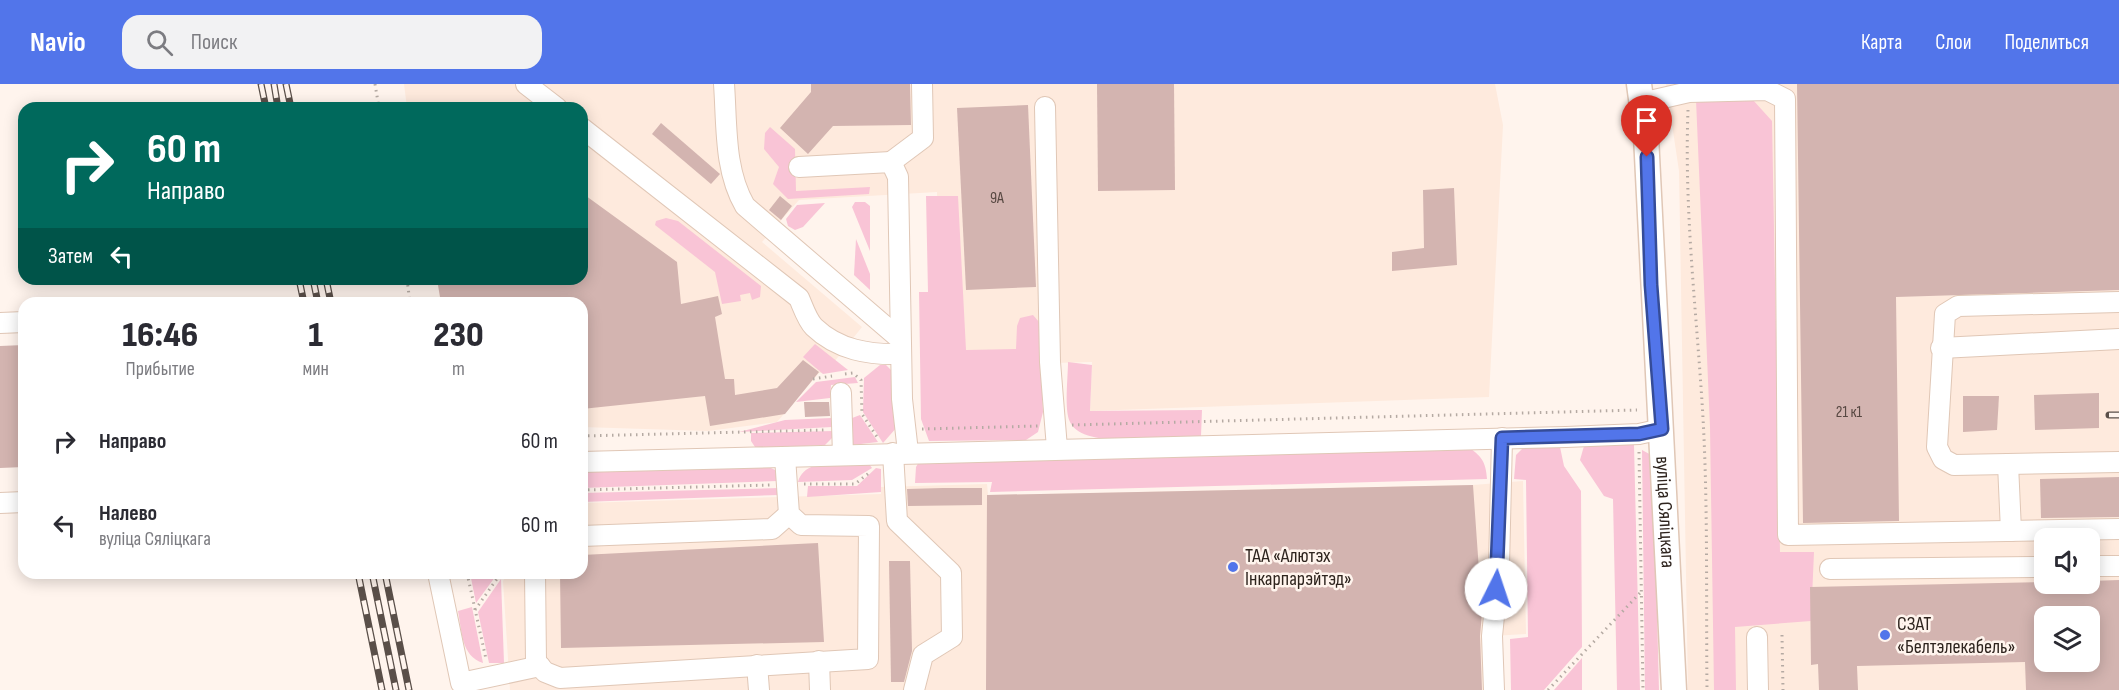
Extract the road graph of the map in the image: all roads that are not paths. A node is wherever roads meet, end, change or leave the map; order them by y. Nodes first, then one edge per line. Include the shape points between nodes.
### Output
1 (526, 84) edge
2 (724, 84) edge
3 (922, 84) edge
4 (1640, 93) edge
5 (549, 102) edge
6 (1045, 107) dead end
7 (588, 133) edge
8 (891, 162) junction
9 (799, 167) dead end
10 (2119, 302) edge
11 (18, 322) edge
12 (0, 323) edge
13 (2119, 339) edge
14 (900, 347) junction
15 (1941, 348) junction
16 (841, 393) dead end
17 (1651, 431) junction
18 (1502, 438) junction
19 (1057, 448) junction
20 (901, 452) junction
21 (843, 455) junction
22 (785, 457) junction
23 (588, 462) edge
24 (2119, 462) edge
25 (2008, 464) junction
26 (18, 502) edge
27 (0, 503) edge
28 (789, 514) junction
29 (2119, 530) edge
30 (2011, 531) junction
31 (588, 536) edge
32 (2119, 566) edge
33 (2034, 567) edge
34 (2100, 567) edge
35 (1830, 569) dead end
36 (439, 579) edge
37 (535, 579) edge
38 (1757, 637) dead end
39 (819, 661) junction
40 (757, 665) junction
41 (540, 666) junction
42 (462, 686) edge
43 (759, 690) edge
44 (820, 690) edge
45 (914, 690) edge
46 (1494, 690) edge
47 (1674, 690) edge
48 (1758, 690) edge

1 - 5 lane
2 - 14 lane via 731,169 735,188 746,206
3 - 8 lane via 923,138
4 - 17 main road, вуліца Сяліцкага via 1646,136 1651,285
4 - 30 lane via 1767,90 1785,99 1788,536
6 - 19 lane via 1050,362
7 - 14 lane via 799,298 813,326 832,340 872,355
8 - 9 lane
8 - 14 lane via 898,177
10 - 15 lane via 1958,306 1945,315
11 - 12 lane
13 - 15 lane
14 - 20 lane via 905,430
15 - 25 lane via 1937,447 1943,459 1954,465
16 - 21 lane
17 - 18 lane
17 - 47 main road, вуліца Сяліцкага
18 - 19 lane
18 - 46 lane via 1499,566 1492,636
19 - 20 lane
20 - 21 lane
20 - 45 lane via 897,521 951,573 952,637 923,655
21 - 22 lane
22 - 23 lane
22 - 28 lane
24 - 25 lane
25 - 30 lane
26 - 27 lane
28 - 31 lane via 772,529
28 - 39 lane via 801,525 869,526 868,659
29 - 30 lane
32 - 34 lane
33 - 35 lane
36 - 42 lane
37 - 41 lane via 536,662
38 - 48 lane
39 - 40 lane
39 - 44 lane
40 - 41 lane via 560,678
40 - 43 lane
41 - 42 lane

